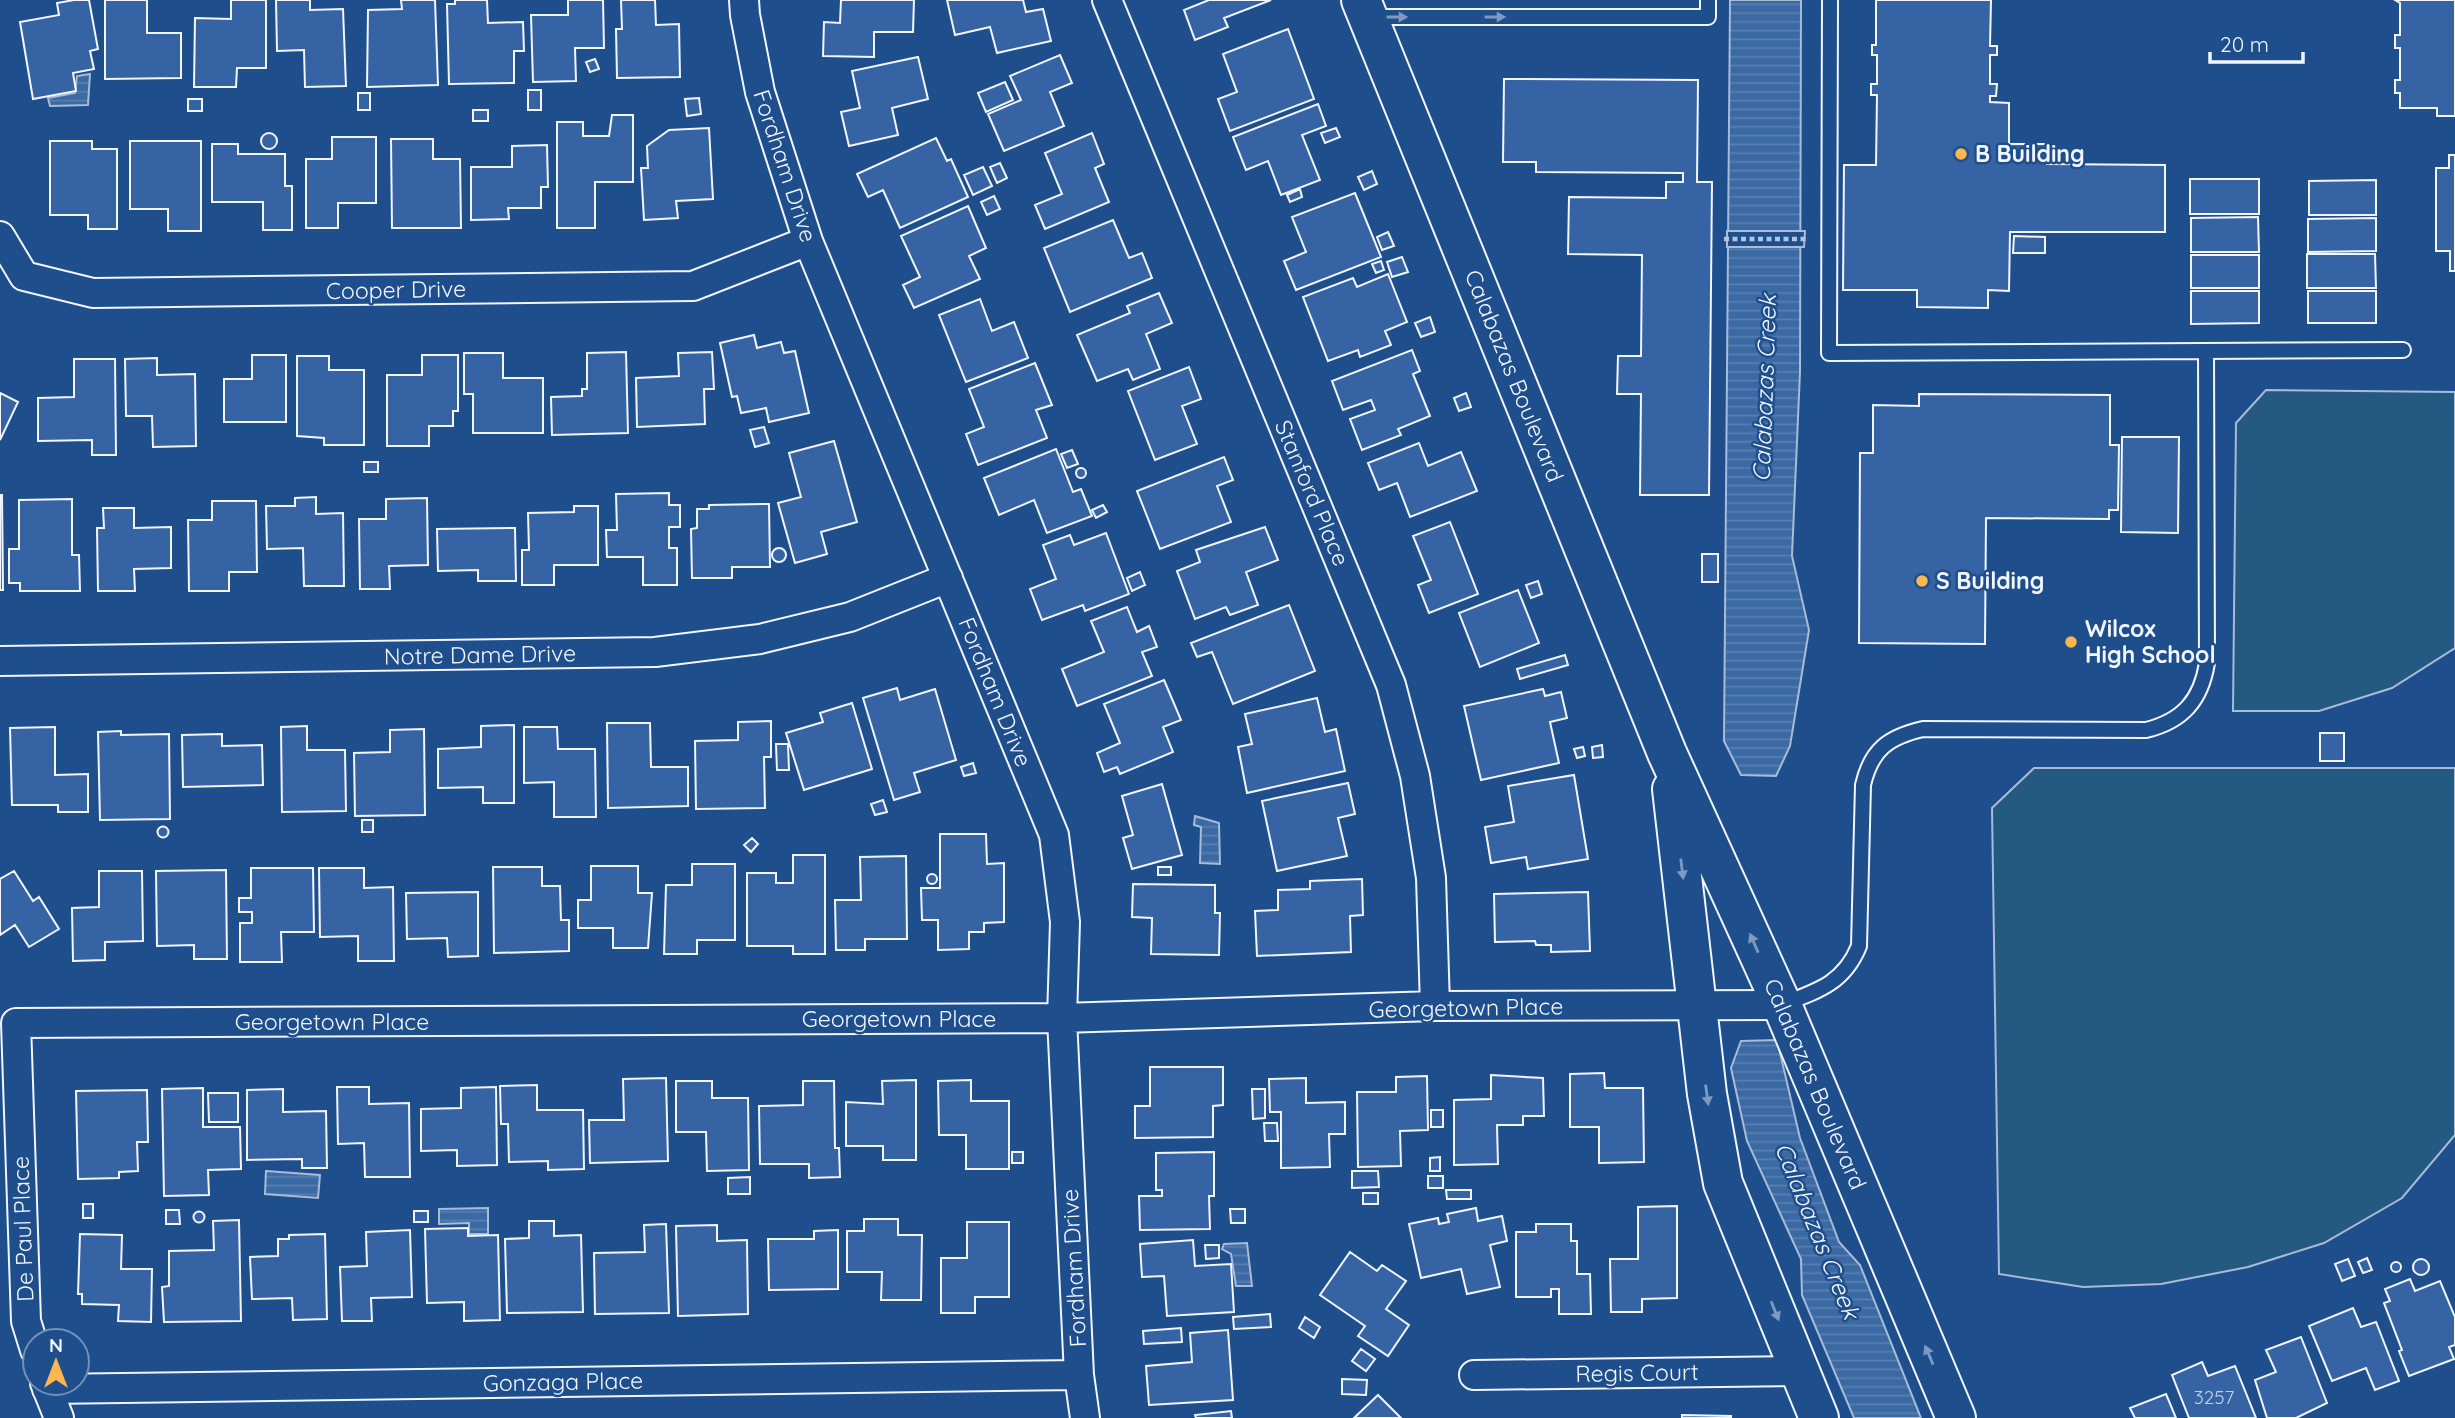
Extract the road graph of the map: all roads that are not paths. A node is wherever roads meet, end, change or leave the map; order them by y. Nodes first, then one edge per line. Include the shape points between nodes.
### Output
1 (744, 0) edge
2 (1107, 0) edge
3 (1708, 0) edge
4 (1830, 0) edge
5 (1364, 8) edge
6 (0, 236) edge
7 (808, 241) junction
8 (2403, 350) dead end
9 (2206, 351) junction
10 (948, 578) junction
11 (0, 662) edge
12 (1667, 753) junction
13 (1782, 1005) junction
14 (1435, 1006) junction
15 (1699, 1007) junction
16 (1062, 1018) junction
17 (16, 1023) joint
18 (28, 1327) edge
19 (1799, 1371) junction
20 (1079, 1375) junction
21 (1474, 1376) dead end
22 (91, 1386) edge
23 (50, 1397) edge
24 (58, 1418) edge
25 (1085, 1418) edge
26 (1819, 1418) edge
27 (1955, 1418) edge

1 - 7 street, Fordham Drive via 760,92
2 - 14 street, Stanford Place via 1391,685 1415,776 1430,878
5 -> 3 lane via 1708,17
4 - 9 lane via 1829,353
5 - 12 street, Calabazas Boulevard
6 - 7 street, Cooper Drive via 23,276 93,293 693,286
7 - 10 street, Fordham Drive
8 - 9 lane
9 - 13 lane via 2207,663 2197,698 2167,725 2146,730 1923,729 1898,734 1882,744 1867,765 1863,785 1859,946 1838,980
10 - 11 street, Notre Dame Drive via 850,617 760,639 655,652
10 - 16 street, Fordham Drive via 1054,835 1065,922
13 -> 12 street, Calabazas Boulevard
12 -> 15 street, Calabazas Boulevard
13 - 15 street, Georgetown Place
27 -> 13 street, Calabazas Boulevard
14 - 15 street, Georgetown Place
14 - 16 street, Georgetown Place
15 -> 19 street, Calabazas Boulevard via 1707,1094 1723,1183
16 - 17 street, Georgetown Place
16 - 20 street, Fordham Drive
17 - 18 street, De Paul Place
19 - 21 street, Regis Court
19 - 26 street, Calabazas Boulevard
20 - 22 street, Gonzaga Place
20 - 25 street, Fordham Drive
23 - 24 street

